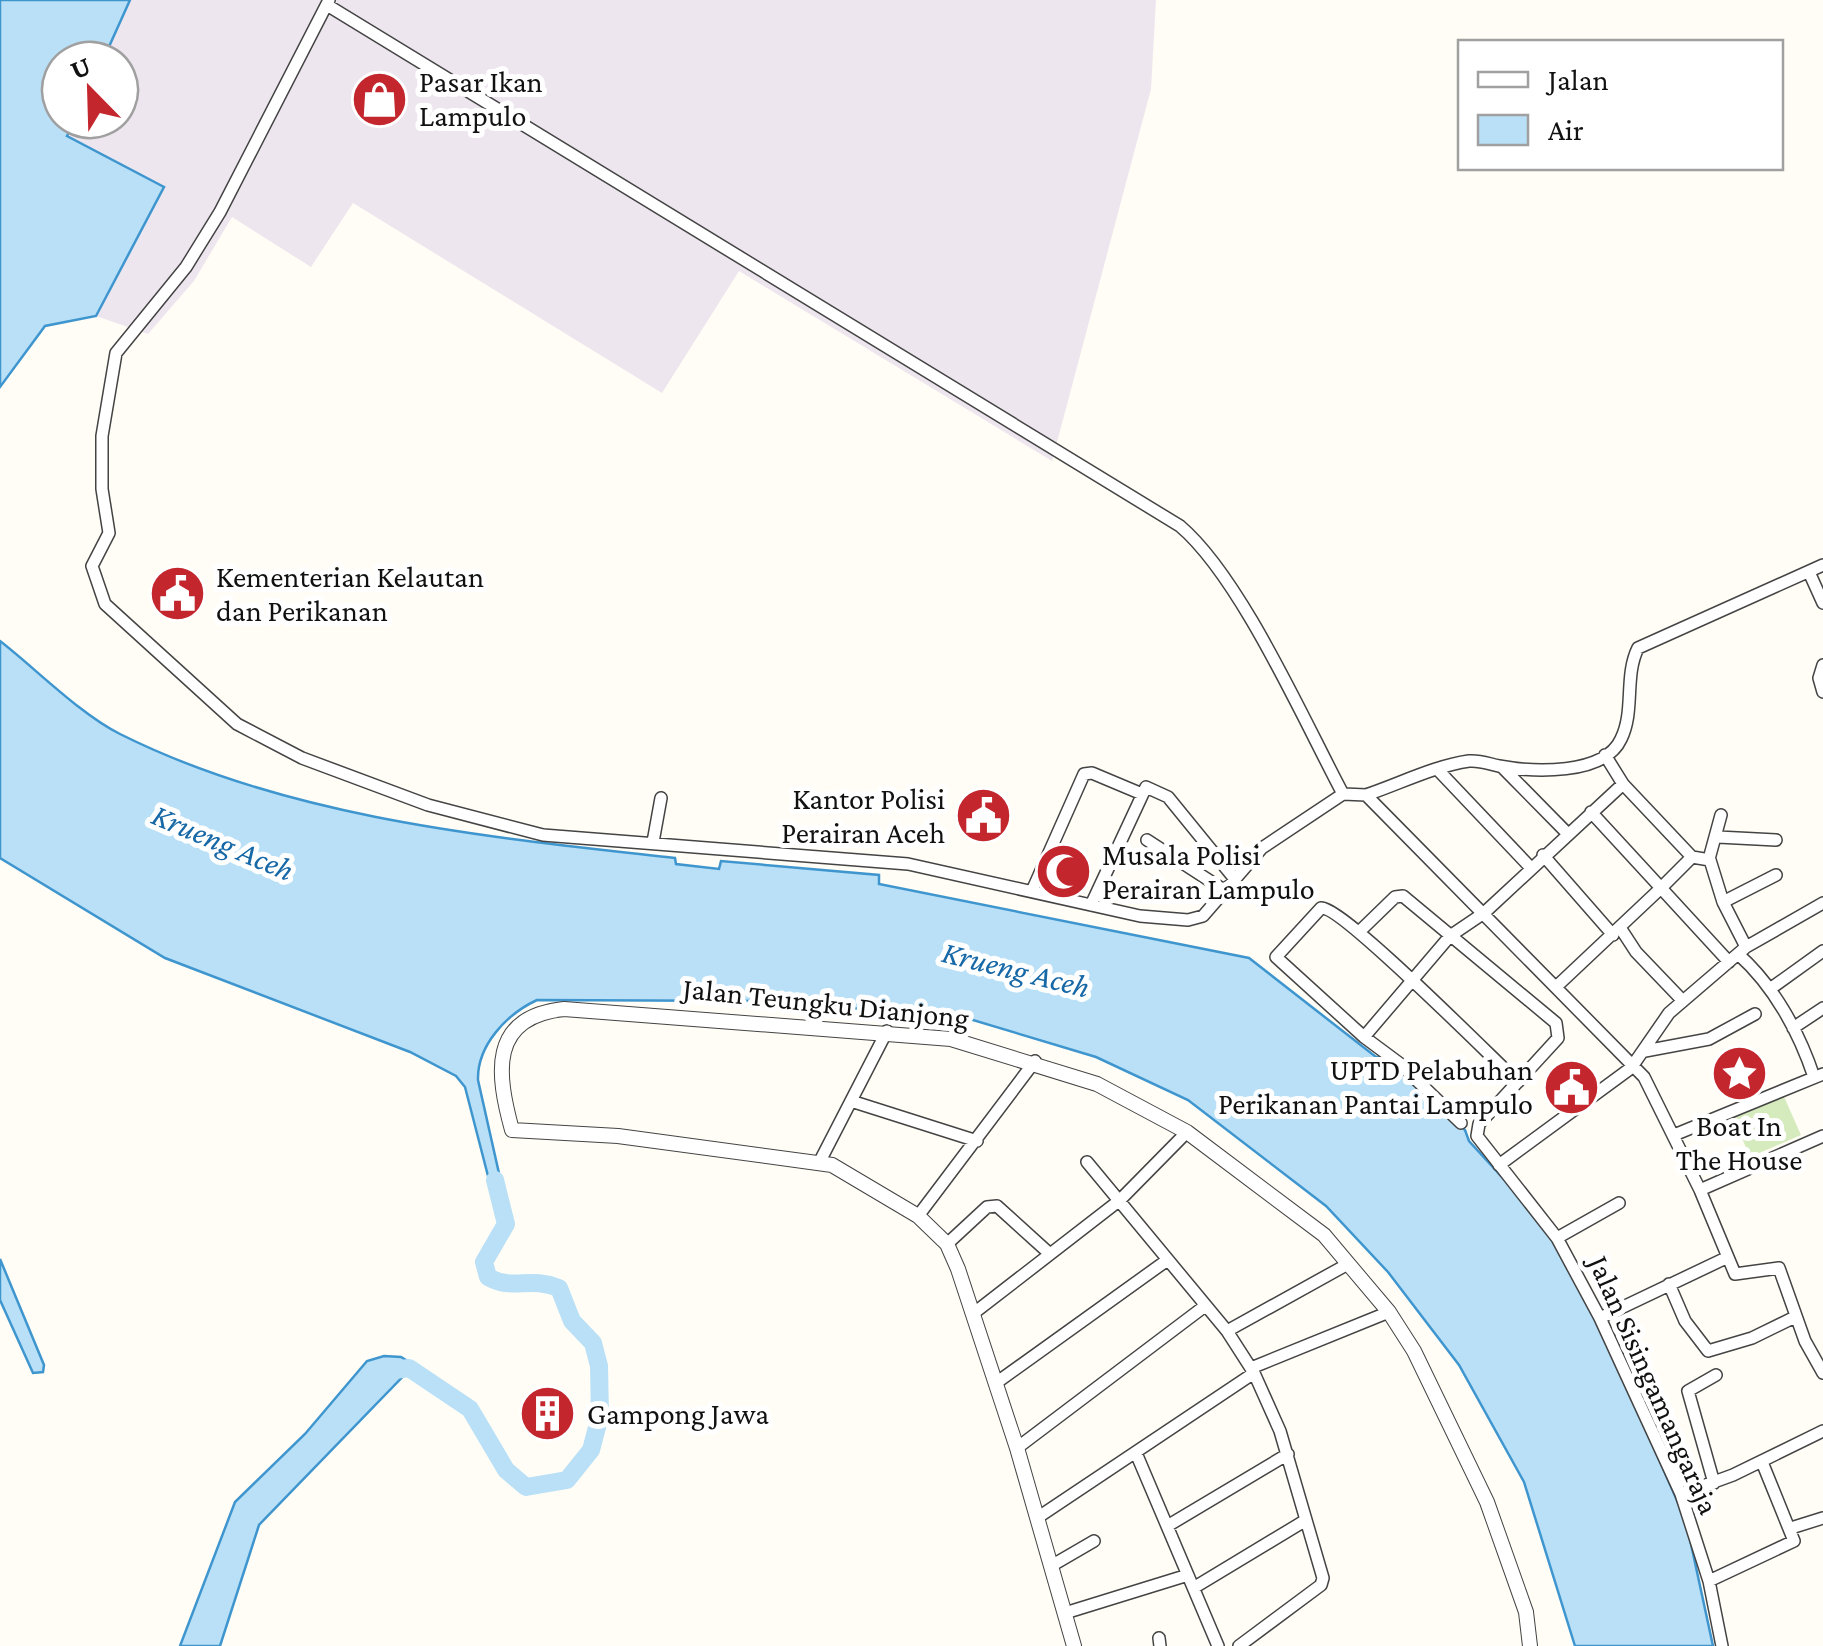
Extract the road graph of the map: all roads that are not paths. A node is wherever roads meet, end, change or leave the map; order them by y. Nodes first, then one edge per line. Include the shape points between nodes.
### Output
1 (328, 2) edge
2 (1823, 564) edge
3 (1812, 580) junction
4 (1823, 603) edge
5 (1823, 666) edge
6 (1823, 692) edge
7 (1605, 754) junction
8 (1502, 767) junction
9 (1438, 770) junction
10 (1623, 784) junction
11 (1142, 794) junction
12 (1344, 794) junction
13 (1366, 795) junction
14 (661, 798) dead end
15 (1592, 812) junction
16 (1721, 815) dead end
17 (1567, 833) junction
18 (1718, 837) junction
19 (1146, 840) dead end
20 (1776, 840) dead end
21 (653, 842) junction
22 (1544, 856) junction
23 (1692, 857) junction
24 (1709, 859) junction
25 (1531, 868) junction
26 (1776, 875) dead end
27 (1234, 878) junction
28 (1660, 888) junction
29 (1032, 890) junction
30 (1224, 890) junction
31 (1724, 902) junction
32 (1823, 903) edge
33 (1091, 905) junction
34 (1484, 914) junction
35 (1361, 930) junction
36 (1617, 932) junction
37 (1450, 936) junction
38 (1823, 951) edge
39 (1738, 954) junction
40 (1412, 983) junction
41 (1557, 986) junction
42 (1770, 989) junction
43 (1682, 1000) junction
44 (1823, 1008) edge
45 (1754, 1014) dead end
46 (1793, 1028) junction
47 (887, 1030) junction
48 (1364, 1038) junction
49 (1645, 1051) junction
50 (1035, 1061) junction
51 (1631, 1068) junction
52 (1819, 1075) edge
53 (1518, 1082) junction
54 (851, 1101) junction
55 (1461, 1123) dead end
56 (1187, 1132) junction
57 (1674, 1135) junction
58 (1823, 1136) edge
59 (977, 1142) junction
60 (1087, 1162) dead end
61 (820, 1163) junction
62 (1499, 1165) junction
63 (1700, 1190) junction
64 (1120, 1200) junction
65 (1619, 1203) dead end
66 (918, 1216) junction
67 (1557, 1238) junction
68 (947, 1244) junction
69 (1050, 1254) junction
70 (1728, 1257) junction
71 (1166, 1260) junction
72 (1348, 1264) junction
73 (1669, 1284) junction
74 (1205, 1306) junction
75 (1390, 1312) junction
76 (974, 1313) junction
77 (1795, 1317) junction
78 (1600, 1318) junction
79 (1227, 1331) junction
80 (1818, 1357) edge
81 (1253, 1370) junction
82 (1823, 1373) edge
83 (1716, 1374) dead end
84 (996, 1383) junction
85 (1823, 1431) edge
86 (1016, 1448) junction
87 (1136, 1453) junction
88 (1288, 1454) junction
89 (1762, 1462) junction
90 (1714, 1483) junction
91 (1681, 1494) junction
92 (1037, 1518) junction
93 (1823, 1518) edge
94 (1306, 1520) junction
95 (1168, 1525) junction
96 (1791, 1528) junction
97 (1094, 1541) dead end
98 (1051, 1566) junction
99 (1188, 1575) junction
100 (1709, 1581) junction
101 (1195, 1588) junction
102 (1065, 1613) junction
103 (1074, 1646) edge
104 (1218, 1646) edge
105 (1239, 1646) edge
106 (1530, 1646) edge
107 (1722, 1646) edge

1 - 12 street via 1180,526 1236,597
1 - 21 street via 220,212 186,267 116,353 102,454 109,533 92,566 96,588 105,604 224,713 302,758 428,806 524,832
2 - 3 street
3 - 4 street
3 - 7 street via 1638,648 1621,740
5 - 6 street
7 - 8 street via 1548,770
7 - 10 street
8 - 9 street via 1477,761
8 - 17 street
9 - 13 street
9 - 25 street
10 - 15 street
10 - 23 street
11 - 27 street via 1146,787 1168,798
11 - 29 street via 1084,774
11 - 33 street
12 - 13 street
12 - 27 street via 1262,848
13 - 34 street
14 - 21 street
15 - 17 street
15 - 28 street
16 - 18 street
17 - 22 street
18 - 20 street
18 - 24 street
19 - 30 street
21 - 29 street via 908,864
22 - 25 street
22 - 36 street
23 - 24 street
23 - 28 street
24 - 31 street
25 - 34 street
26 - 31 street
27 - 30 street
28 - 36 street
28 - 39 street
29 - 33 street
30 - 33 street via 1194,920
31 - 39 street
32 - 39 street
34 - 37 street
34 - 41 street
35 - 37 street via 1400,895
35 - 40 street
35 - 48 street via 1326,906 1276,960
36 - 41 street
36 - 43 street
37 - 40 street
37 - 53 street via 1556,1023 1558,1038
38 - 42 street
39 - 42 street
39 - 43 street
40 - 48 street
40 - 53 street
41 - 51 street
42 - 46 street
43 - 49 street
44 - 46 street
45 - 49 street via 1709,1039
46 - 52 street
47 - 50 street, Jalan Teungku Dianjong via 951,1038
47 - 54 street
47 - 61 street, Jalan Teungku Dianjong via 550,1010 523,1023 504,1048 500,1089 512,1130 618,1136
48 - 55 street
49 - 51 street
50 - 56 street, Jalan Teungku Dianjong via 1119,1094
50 - 59 street
51 - 57 street via 1644,1078
51 - 62 street
52 - 57 street
53 - 62 street, Jalan Sisingamangaraja via 1477,1128
54 - 59 street
54 - 61 street
56 - 64 street
56 - 72 street, Jalan Teungku Dianjong via 1300,1214
57 - 63 street
58 - 63 street
59 - 66 street
60 - 64 street
61 - 66 street via 846,1170
62 - 67 street, Jalan Sisingamangaraja
63 - 70 street
64 - 69 street
64 - 71 street
65 - 67 street
66 - 68 street
67 - 78 street, Jalan Sisingamangaraja
68 - 69 street via 993,1206
68 - 76 street
69 - 76 street
70 - 73 street
70 - 77 street via 1738,1276 1779,1268
71 - 74 street
71 - 84 street
72 - 75 street, Jalan Teungku Dianjong
72 - 79 street
73 - 77 street via 1708,1351
73 - 78 street
74 - 79 street
74 - 86 street
75 - 81 street
75 - 106 street, Jalan Teungku Dianjong via 1488,1502 1526,1612
76 - 84 street
77 - 80 street
78 - 91 street, Jalan Sisingamangaraja
79 - 81 street
80 - 82 street
81 - 87 street
81 - 88 street
83 - 90 street via 1688,1390
84 - 86 street
85 - 89 street
86 - 92 street
87 - 92 street
87 - 95 street
88 - 94 street
88 - 95 street
89 - 90 street
89 - 96 street
90 - 91 street
91 - 100 street, Jalan Sisingamangaraja
92 - 98 street
93 - 96 street
94 - 101 street
94 - 105 street via 1320,1585
95 - 99 street
96 - 100 street via 1792,1544
97 - 98 street
98 - 102 street
99 - 101 street
99 - 102 street
100 - 107 street, Jalan Sisingamangaraja
101 - 104 street
102 - 103 street

